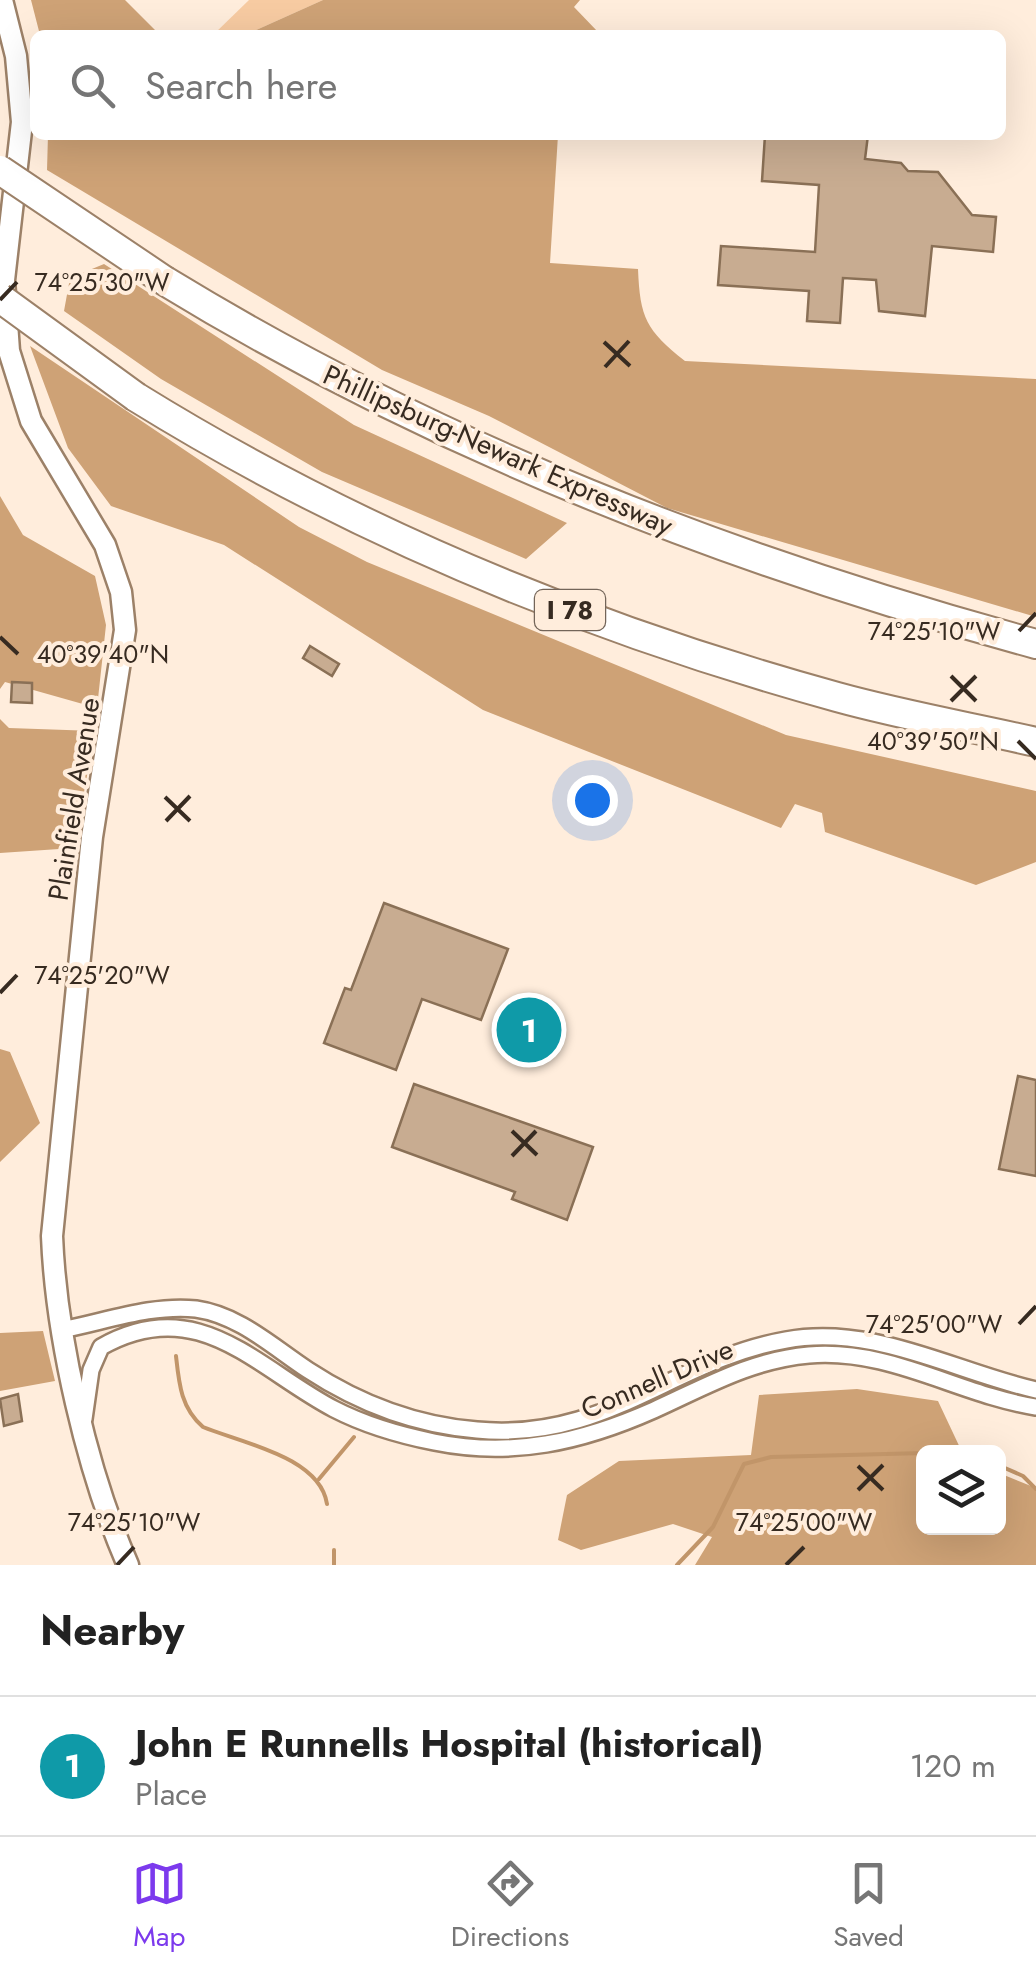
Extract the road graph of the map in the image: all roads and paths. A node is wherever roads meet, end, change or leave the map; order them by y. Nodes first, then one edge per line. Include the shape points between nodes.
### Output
1 (2, 0) edge
2 (0, 170) edge
3 (0, 298) edge
4 (1036, 644) edge
5 (1036, 742) edge
6 (61, 1330) junction
7 (1036, 1390) edge
8 (1036, 1408) edge
9 (84, 1424) junction
10 (128, 1565) edge

1 - 6 main road, Plainfield Avenue via 22,122 4,280 9,351 32,421 104,546 125,630 92,838 53,1202
2 - 4 highway, Phillipsburg-Newark Expressway, bridge via 166,281 401,412 664,527 805,577
3 - 5 highway, I 78, bridge via 136,398 388,536 532,596 837,697
6 - 7 street, Connell Drive via 162,1309 196,1309 241,1325 336,1387 399,1416 480,1431 596,1417 724,1357 822,1336 902,1348
6 - 9 main road, Plainfield Avenue
8 - 9 street, Connell Drive via 897,1364 812,1354 740,1370 588,1436 520,1450 486,1449 357,1420 234,1344 168,1328 101,1347
9 - 10 main road, Plainfield Avenue

